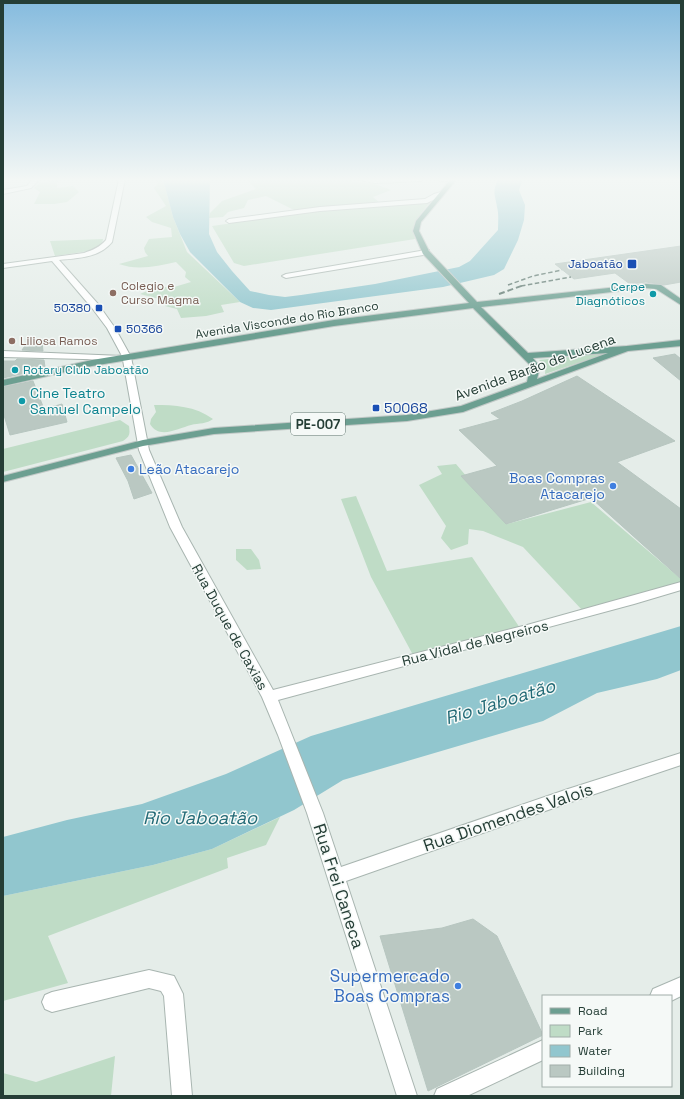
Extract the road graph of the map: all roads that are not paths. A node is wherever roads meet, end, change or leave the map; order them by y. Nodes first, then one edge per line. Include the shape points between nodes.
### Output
1 (111, 230) edge
2 (416, 230) edge
3 (426, 252) junction
4 (54, 259) junction
5 (3, 266) edge
6 (286, 276) dead end
7 (681, 303) edge
8 (474, 305) junction
9 (681, 343) edge
10 (627, 348) junction
11 (3, 354) edge
12 (528, 356) junction
13 (123, 358) junction
14 (3, 383) edge
15 (532, 383) junction
16 (143, 442) junction
17 (3, 479) edge
18 (681, 586) edge
19 (269, 698) junction
20 (681, 759) edge
21 (315, 813) joint
22 (335, 877) junction
23 (681, 986) edge
24 (662, 995) edge
25 (52, 1002) dead end
26 (542, 1050) edge
27 (182, 1096) edge
28 (407, 1096) edge
29 (444, 1096) edge

1 - 4 street via 106,245 98,251
2 - 3 main road
3 - 6 street
3 - 8 main road
4 - 5 street
4 - 13 street via 111,328
7 - 8 main road, Avenida Visconde do Rio Branco via 658,287 646,286
8 - 12 main road
8 - 13 main road, Avenida Visconde do Rio Branco via 334,323
9 - 10 main road, Avenida Barão de Lucena
10 - 12 main road, Avenida Barão de Lucena
10 - 15 main road, Avenida Barão de Lucena / PE-007
11 - 13 street
12 - 15 main road via 535,367
13 - 14 main road, Avenida Visconde do Rio Branco
13 - 16 street
15 - 16 main road, Avenida Barão de Lucena / PE-007 via 478,404 436,414 361,422 227,430
16 - 17 main road, Avenida Barão de Lucena / PE-007
16 - 19 street, Rua Duque de Caxias via 176,527
18 - 19 street, Rua Vidal de Negreiros via 602,610
19 - 21 street, Rua Duque de Caxias
20 - 22 street, Rua Diomendes Valois
21 - 22 street, Rua Frei Caneca
22 - 28 street, Rua Frei Caneca
23 - 24 street
25 - 27 street via 149,979 167,983 173,994
26 - 29 street

